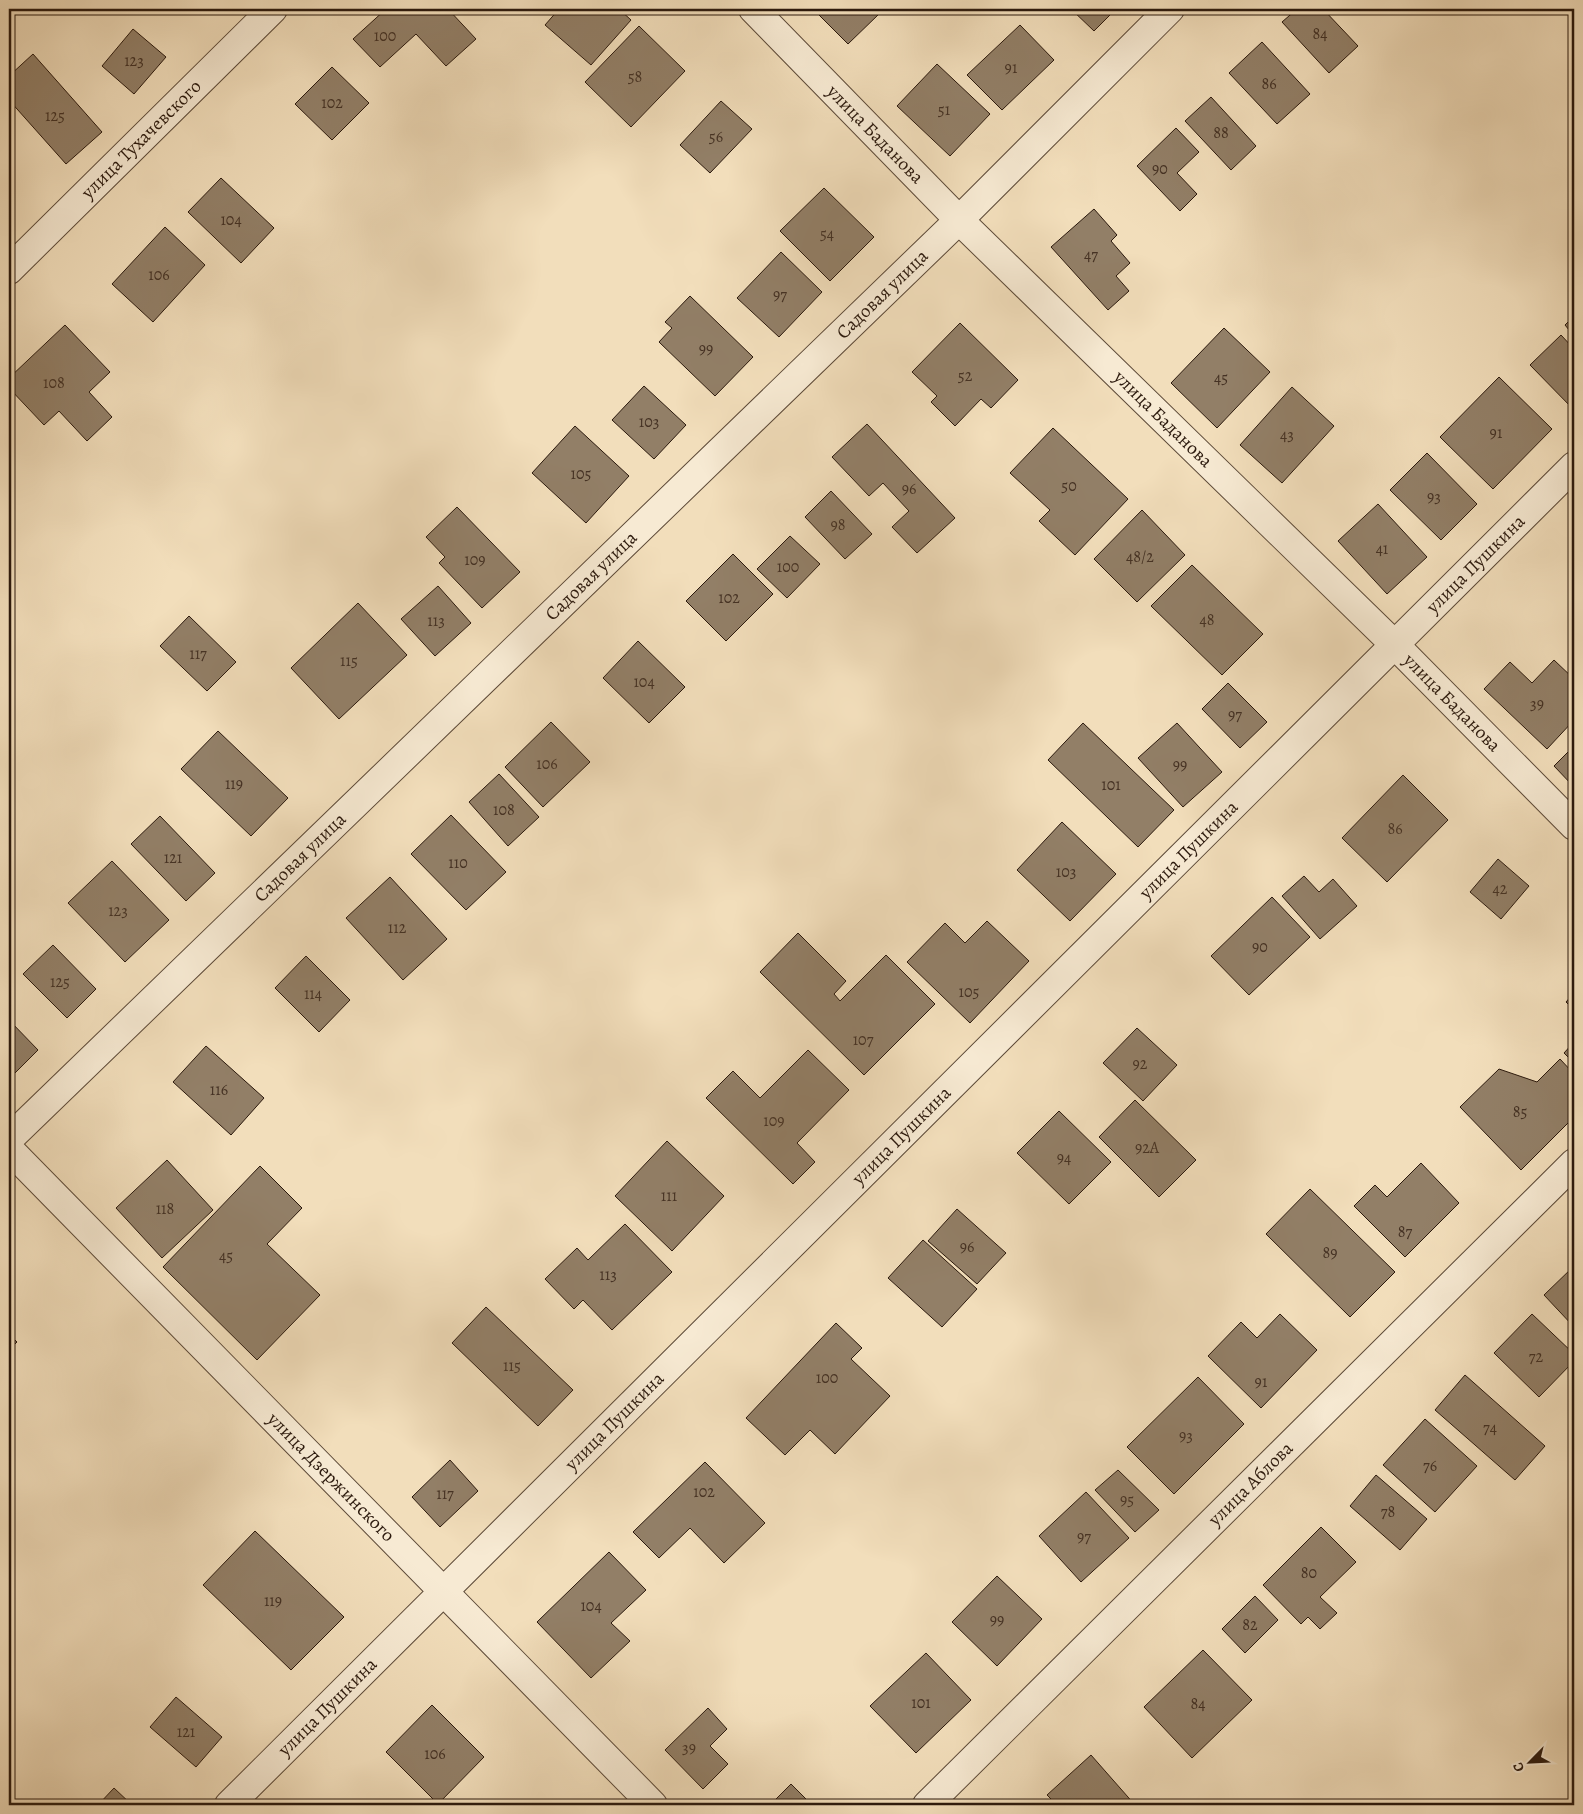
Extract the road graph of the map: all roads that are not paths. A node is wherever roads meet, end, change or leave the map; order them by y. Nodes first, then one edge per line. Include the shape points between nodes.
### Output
1 (273, 9) edge
2 (754, 9) edge
3 (1170, 9) edge
4 (959, 220) junction
5 (9, 270) edge
6 (1574, 466) edge
7 (1395, 645) junction
8 (1574, 826) edge
9 (9, 1139) edge
10 (9, 1149) edge
11 (1574, 1163) edge
12 (442, 1592) junction
13 (229, 1805) edge
14 (652, 1805) edge
15 (927, 1805) edge

1 - 5 street, улица Тухачевского
2 - 4 street, улица Баданова
3 - 4 street, Садовая улица
4 - 7 street, улица Баданова
4 - 9 street, Садовая улица
6 - 7 street, улица Пушкина
7 - 8 street, улица Баданова
7 - 12 street, улица Пушкина
10 - 12 street, улица Дзержинского
11 - 15 street, улица Аблова
12 - 13 street, улица Пушкина
12 - 14 street, улица Дзержинского

